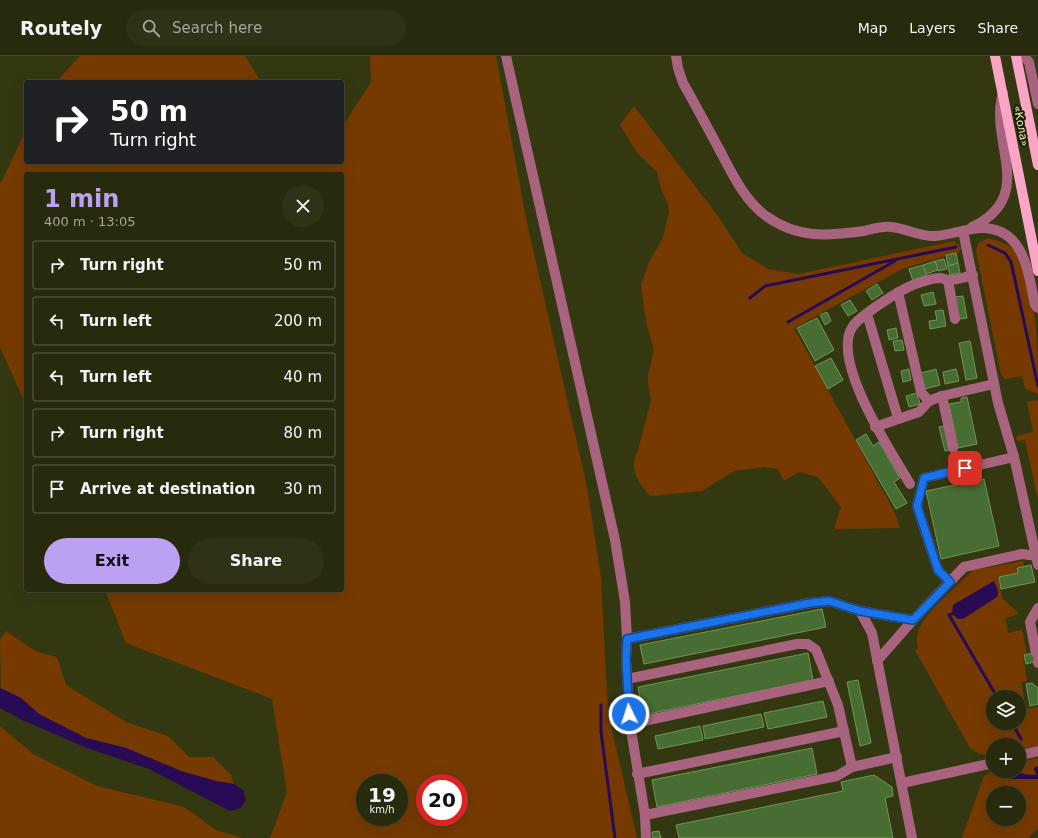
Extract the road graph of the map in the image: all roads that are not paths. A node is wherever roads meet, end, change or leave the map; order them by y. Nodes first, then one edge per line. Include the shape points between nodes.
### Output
1 (506, 56) edge
2 (676, 56) edge
3 (995, 56) edge
4 (1016, 56) edge
5 (1024, 56) edge
6 (1038, 62) edge
7 (1032, 76) junction
8 (1002, 93) junction
9 (1038, 104) edge
10 (1038, 165) edge
11 (963, 230) junction
12 (1038, 271) edge
13 (973, 275) junction
14 (948, 280) junction
15 (898, 292) junction
16 (1038, 308) edge
17 (867, 314) junction
18 (955, 319) dead end
19 (994, 384) junction
20 (942, 396) junction
21 (929, 402) junction
22 (898, 418) junction
23 (875, 427) junction
24 (953, 448) dead end
25 (1014, 457) junction
26 (910, 484) dead end
27 (1037, 559) edge
28 (950, 582) junction
29 (1038, 608) edge
30 (860, 611) junction
31 (913, 620) junction
32 (627, 639) junction
33 (1037, 659) edge
34 (877, 661) junction
35 (627, 679) junction
36 (829, 681) junction
37 (630, 724) junction
38 (844, 731) junction
39 (1038, 751) edge
40 (1026, 754) edge
41 (897, 757) junction
42 (986, 765) edge
43 (852, 767) junction
44 (637, 774) junction
45 (902, 783) junction
46 (645, 815) junction
47 (646, 838) edge
48 (912, 838) edge

1 - 32 street via 615,540 625,602
2 - 11 street via 684,83 737,183 752,203 780,225 819,236 890,227 934,236
3 - 8 main road, «Кола»
4 - 10 main road, «Кола»
5 - 7 street via 1029,62
6 - 7 street
7 - 9 street
8 - 11 street via 999,105 1010,171 1008,190 1000,208 993,215
8 - 12 main road, «Кола»
11 - 13 street
11 - 16 street via 992,230 1013,240 1026,260
13 - 14 street
13 - 19 street
14 - 15 street via 940,278
14 - 18 street
15 - 17 street
15 - 21 street via 921,392
17 - 22 street
17 - 23 street via 853,326 847,344 849,365
19 - 20 street
19 - 25 street
20 - 21 street
20 - 24 street
21 - 22 street via 920,412
22 - 23 street
23 - 26 street
25 - 27 street
25 - 28 street via 924,478 917,506 938,570
27 - 28 street via 1022,554 964,567
28 - 31 street
29 - 33 street via 1030,622
30 - 31 street
30 - 32 street via 829,601 810,603
30 - 34 street via 872,633
31 - 34 street
32 - 35 street
34 - 41 street
35 - 36 street via 808,644 816,650
35 - 37 street
36 - 37 street
36 - 38 street
37 - 44 street
38 - 43 street
38 - 44 street
39 - 40 street
41 - 43 street
41 - 45 street
42 - 45 street
43 - 46 street via 837,776
44 - 46 street
45 - 48 street
46 - 47 street

